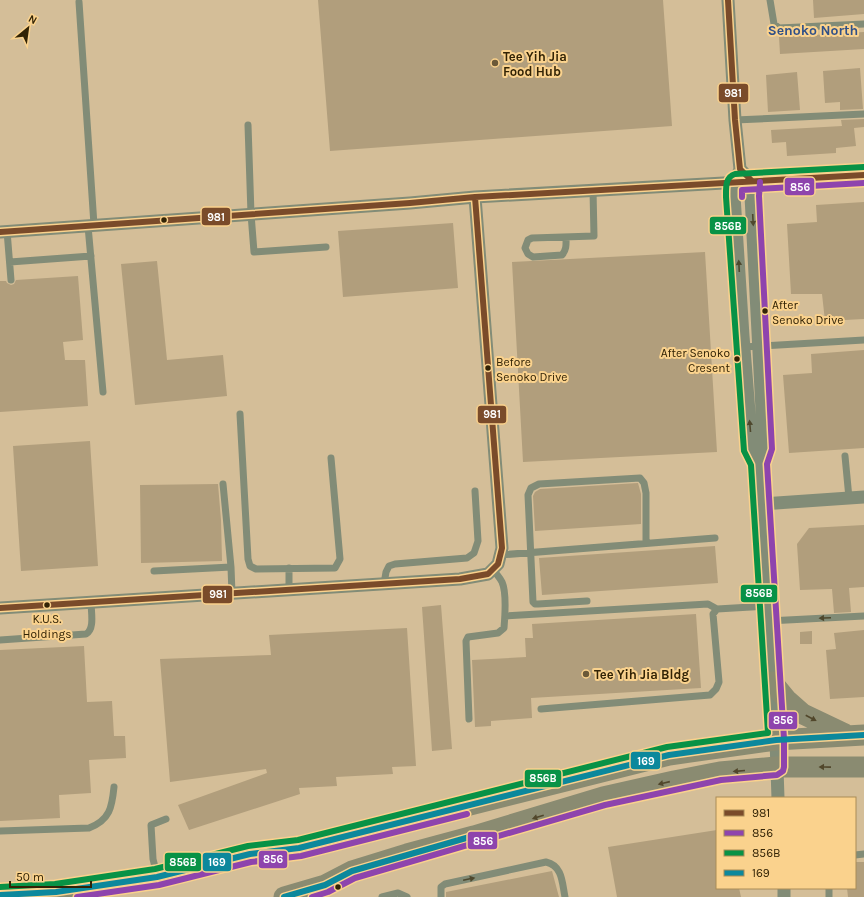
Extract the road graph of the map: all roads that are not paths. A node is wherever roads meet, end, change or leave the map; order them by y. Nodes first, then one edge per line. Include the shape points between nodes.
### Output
1 (728, 0) edge
2 (770, 0) edge
3 (79, 2) dead end
4 (864, 24) edge
5 (864, 114) edge
6 (735, 120) junction
7 (248, 125) dead end
8 (740, 169) junction
9 (864, 175) edge
10 (752, 181) junction
11 (735, 182) junction
12 (593, 190) junction
13 (475, 197) junction
14 (251, 214) junction
15 (91, 225) junction
16 (4, 232) edge
17 (566, 237) junction
18 (326, 247) dead end
19 (91, 256) junction
20 (10, 262) junction
21 (11, 280) dead end
22 (864, 340) edge
23 (759, 346) junction
24 (744, 347) junction
25 (103, 392) dead end
26 (240, 414) dead end
27 (845, 456) dead end
28 (331, 458) dead end
29 (759, 463) junction
30 (223, 484) dead end
31 (475, 491) dead end
32 (864, 497) edge
33 (849, 498) junction
34 (761, 504) junction
35 (715, 538) dead end
36 (646, 543) junction
37 (530, 552) junction
38 (500, 555) junction
39 (231, 567) junction
40 (289, 568) junction
41 (493, 569) junction
42 (154, 571) dead end
43 (384, 584) junction
44 (290, 590) junction
45 (232, 594) junction
46 (587, 601) dead end
47 (91, 602) junction
48 (767, 606) junction
49 (0, 608) edge
50 (716, 609) junction
51 (505, 616) junction
52 (864, 616) edge
53 (768, 621) junction
54 (0, 640) edge
55 (772, 682) junction
56 (540, 709) dead end
57 (469, 719) dead end
58 (856, 735) edge
59 (776, 740) junction
60 (776, 767) junction
61 (864, 768) edge
62 (114, 787) dead end
63 (778, 797) edge
64 (166, 819) dead end
65 (0, 831) edge
66 (157, 877) junction
67 (0, 895) edge
68 (284, 897) edge
69 (382, 897) edge
70 (407, 897) edge
71 (441, 897) edge
72 (565, 897) edge

1 - 6 street
2 - 4 lane via 774,24 780,28
3 - 15 lane
5 - 6 lane
6 - 8 street
7 - 14 lane
8 - 10 street
8 - 11 street
9 - 10 street
10 - 11 street
10 -> 23 street
11 - 12 street
24 -> 11 street
12 - 13 street
12 - 17 lane via 594,236
13 - 14 street
13 - 38 street via 502,548
14 - 15 street
14 - 18 lane via 254,252
15 - 16 street
15 - 19 lane
16 - 20 lane
17 - 17 lane via 532,238 528,240 528,254 533,257 562,255 566,247
19 - 20 lane
19 - 25 lane
20 - 21 lane
22 - 23 lane
23 - 24 lane
23 - 29 street via 764,449
29 -> 24 street via 752,450
26 - 40 lane via 250,566 256,569
27 - 33 lane
28 - 40 lane via 340,559 335,568
29 - 34 street
30 - 39 lane
31 - 43 lane via 478,541 474,553 467,558 389,566
32 - 33 street
33 - 34 street
34 - 48 street
35 - 36 lane
36 - 37 lane
36 - 37 lane via 646,493 640,478 539,484 531,488 528,495
37 - 38 lane
37 - 46 lane via 535,604
38 - 41 street via 498,564
39 - 42 lane
39 - 45 lane
40 - 44 lane
41 - 43 street via 488,574 460,579
41 - 51 lane via 504,588
43 - 44 street
44 - 45 street
45 - 47 street
47 - 49 street
47 - 54 lane via 91,627 90,632 86,634
48 - 50 lane
48 - 53 street
50 - 51 lane via 708,604
50 - 56 lane via 713,620 720,682 710,695
51 - 57 lane via 504,628 498,633 468,637 466,641
52 -> 53 lane
53 - 55 street
55 -> 58 main road via 803,714
55 - 59 street
58 - 59 main road
59 - 60 street
59 - 66 main road via 669,756 299,848 250,854
61 -> 60 main road
60 - 63 street
60 -> 68 main road via 720,772 603,797 352,871 325,885
62 - 65 lane via 112,807 98,825 89,828
64 - 66 lane via 151,825
66 - 67 main road via 56,892
69 - 70 lane via 398,893
71 -> 72 lane via 445,884 546,862 552,863 561,873

